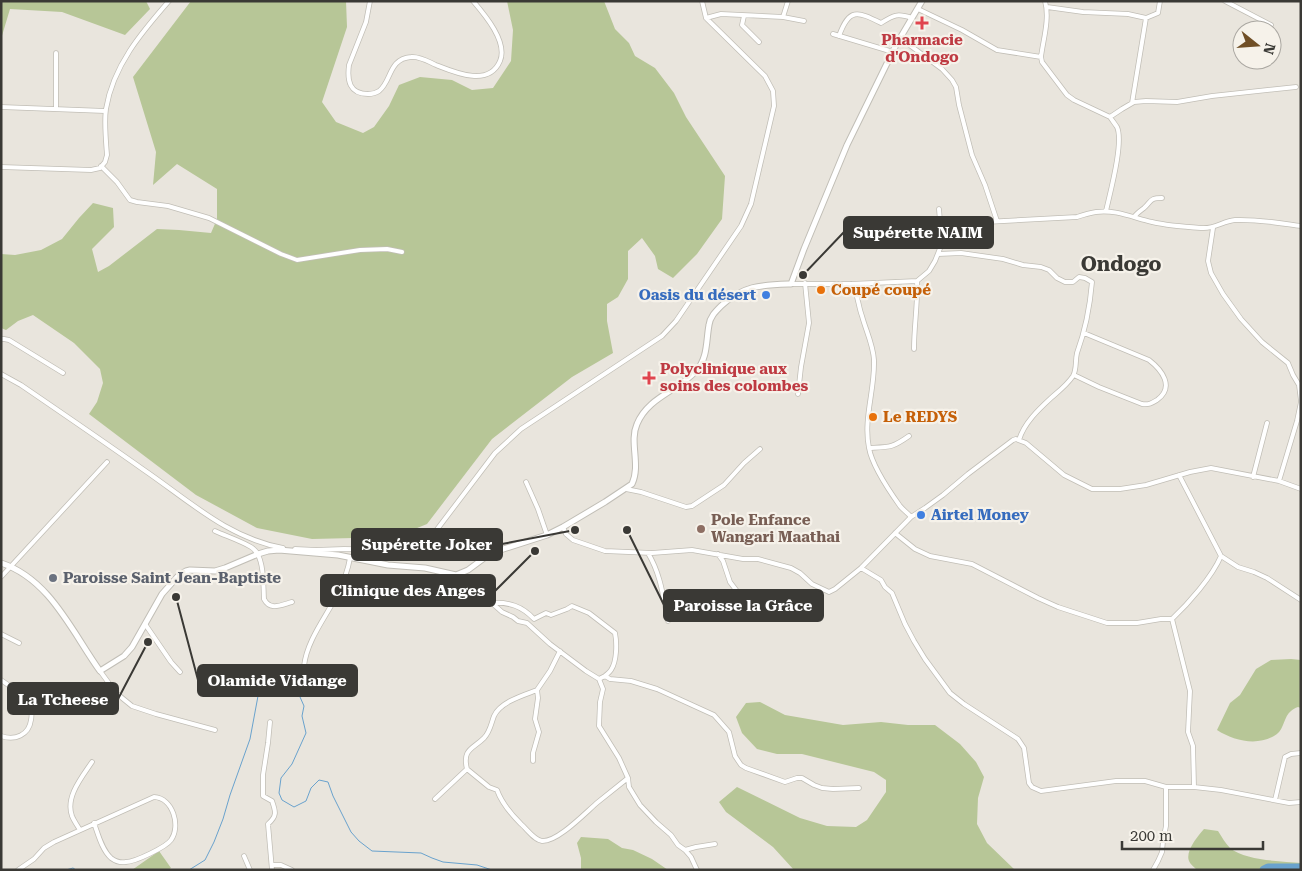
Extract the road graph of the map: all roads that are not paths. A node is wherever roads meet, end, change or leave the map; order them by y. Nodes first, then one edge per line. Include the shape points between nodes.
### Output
1 (169, 1) edge
2 (370, 1) edge
3 (474, 1) edge
4 (702, 1) edge
5 (788, 1) edge
6 (922, 1) edge
7 (1045, 1) edge
8 (1160, 1) edge
9 (1225, 1) edge
10 (1046, 7) junction
11 (918, 9) junction
12 (744, 16) junction
13 (783, 17) junction
14 (706, 18) junction
15 (912, 18) junction
16 (1146, 18) junction
17 (1262, 20) edge
18 (804, 21) dead end
19 (833, 34) dead end
20 (839, 36) junction
21 (900, 38) junction
22 (759, 42) dead end
23 (893, 52) junction
24 (56, 53) dead end
25 (1041, 58) junction
26 (1296, 87) dead end
27 (1132, 103) junction
28 (1, 107) edge
29 (56, 108) junction
30 (106, 111) junction
31 (1110, 117) junction
32 (102, 166) junction
33 (1, 167) edge
34 (1162, 198) dead end
35 (939, 208) dead end
36 (1106, 211) junction
37 (1134, 217) junction
38 (997, 221) junction
39 (1301, 226) edge
40 (1213, 228) junction
41 (947, 231) junction
42 (402, 252) dead end
43 (938, 254) junction
44 (917, 281) junction
45 (805, 283) junction
46 (791, 284) junction
47 (851, 284) junction
48 (1084, 333) junction
49 (1, 339) edge
50 (914, 349) dead end
51 (63, 373) dead end
52 (1, 374) edge
53 (1074, 375) junction
54 (798, 394) dead end
55 (1301, 401) edge
56 (1267, 423) dead end
57 (909, 436) dead end
58 (1019, 440) junction
59 (869, 448) junction
60 (760, 449) dead end
61 (107, 462) dead end
62 (1179, 476) junction
63 (1253, 477) junction
64 (526, 482) dead end
65 (1279, 482) junction
66 (626, 488) junction
67 (1301, 490) edge
68 (911, 517) junction
69 (563, 528) junction
70 (215, 531) dead end
71 (895, 532) junction
72 (546, 535) junction
73 (648, 553) junction
74 (258, 554) junction
75 (718, 554) junction
76 (1221, 556) junction
77 (350, 558) junction
78 (1, 563) edge
79 (11, 566) junction
80 (861, 568) junction
81 (456, 575) junction
82 (1, 577) edge
83 (1301, 600) edge
84 (292, 602) dead end
85 (492, 603) junction
86 (752, 611) dead end
87 (1162, 619) junction
88 (1172, 619) junction
89 (668, 621) dead end
90 (145, 624) junction
91 (1, 634) edge
92 (1176, 635) junction
93 (19, 643) dead end
94 (560, 651) junction
95 (100, 671) junction
96 (180, 672) dead end
97 (605, 676) junction
98 (599, 679) junction
99 (1, 680) edge
100 (338, 688) dead end
101 (537, 690) junction
102 (270, 722) dead end
103 (215, 730) dead end
104 (1, 736) edge
105 (1301, 753) edge
106 (533, 761) dead end
107 (92, 762) dead end
108 (467, 769) junction
109 (628, 778) junction
110 (1166, 787) junction
111 (1194, 787) junction
112 (859, 788) dead end
113 (434, 799) dead end
114 (1275, 800) junction
115 (1301, 802) edge
116 (94, 823) junction
117 (80, 830) junction
118 (715, 844) dead end
119 (685, 850) junction
120 (244, 856) dead end
121 (272, 867) edge
122 (18, 870) edge
123 (250, 870) edge
124 (292, 870) edge
125 (697, 870) edge
126 (1153, 870) edge

1 - 30 street via 120,66
2 - 3 street via 348,72 351,86 362,94 374,94 380,90 396,64 412,56 472,77 491,72 499,64 503,51 494,30
4 - 14 street
5 - 13 street
6 - 11 street
7 - 10 street
8 - 16 street via 1158,12
9 - 17 street
10 - 16 street
10 - 25 street
11 - 15 street
11 - 25 street via 996,50
12 - 13 street
12 - 14 street via 721,14
12 - 22 street via 742,25
13 - 18 street
14 - 52 street via 765,76 773,91 774,106 758,176 741,226 676,321 662,336 521,429 495,453 432,536 415,545 395,550 316,550 281,548 256,541 214,520
15 - 20 street via 901,14 881,23 854,14 844,23
15 - 21 street
16 - 27 street
19 - 20 street
20 - 23 street
21 - 23 street
21 - 38 street via 942,69 956,87 972,155
23 - 46 street via 847,145
24 - 29 street
25 - 31 street via 1067,95
26 - 27 street via 1178,102
27 - 31 street
28 - 29 street
29 - 30 street
30 - 32 street via 107,155
31 - 36 street via 1117,128 1119,143
32 - 33 street via 91,170
32 - 42 street via 130,200 168,206 209,218 297,260 360,250
34 - 37 street via 1148,202
35 - 41 street via 940,221
36 - 37 street
36 - 38 street via 1077,217
37 - 40 street via 1174,226
38 - 41 street via 968,223
39 - 40 street via 1238,220 1226,221
40 - 55 street via 1208,261 1211,273 1241,319 1288,363 1299,385
41 - 43 street
43 - 44 street via 928,271
43 - 48 street via 961,253 1041,267 1065,282 1085,278 1092,282
44 - 47 street
44 - 50 street
45 - 46 street
45 - 47 street
45 - 54 street via 809,323
46 - 66 street via 740,291 713,314 706,353 697,370 650,404 638,421 634,478
47 - 59 street via 870,338 874,361 867,426
48 - 53 street
48 - 53 street via 1149,360 1158,367 1166,380 1166,387 1162,397 1148,405
49 - 51 street via 9,340
53 - 58 street via 1026,424
55 - 65 street
56 - 63 street
57 - 59 street via 890,447
58 - 62 street via 1064,475 1092,489 1120,489
58 - 68 street via 1013,440
59 - 68 street via 892,494
60 - 66 street via 724,485 692,506 686,507
61 - 79 street
62 - 63 street via 1211,468
62 - 76 street
63 - 65 street
64 - 72 street
65 - 67 street
66 - 69 street
68 - 71 street
69 - 72 street
69 - 73 street via 569,537 597,549
70 - 74 street via 252,547
71 - 80 street
71 - 87 street via 915,549 930,556 972,564 1051,604 1107,623 1137,624
72 - 81 street via 492,553
73 - 75 street via 686,550
73 - 89 street via 659,578
74 - 77 street via 279,550
74 - 84 street via 266,604 273,607
74 - 90 street via 225,568 190,570 179,576 162,594
75 - 80 street via 791,568 829,592
75 - 86 street via 730,582
76 - 83 street via 1238,567 1267,578
76 - 88 street via 1212,572
77 - 81 street
77 - 100 street via 341,588 316,633 304,666
78 - 79 street
79 - 82 street
79 - 95 street via 45,592
80 - 110 street via 881,580 892,593 914,641 950,692 1018,739 1024,748 1032,787 1041,790 1144,781
81 - 85 street
85 - 94 street via 502,612 527,623
85 - 97 street via 520,607 534,619 572,606 588,613 615,633 616,652 612,669
87 - 88 street
87 - 92 street via 1171,624
88 - 92 street
90 - 95 street via 132,647
90 - 96 street
91 - 93 street
92 - 111 street via 1190,691 1188,732 1193,746
94 - 98 street
94 - 101 street
95 - 103 street via 116,693 132,706
97 - 98 street
97 - 112 street via 656,689 714,715 729,732 740,766 785,782 802,778 822,788
98 - 109 street via 603,689 599,726
99 - 104 street via 28,704 32,715 29,728 20,736
101 - 106 street via 535,719 539,732
101 - 108 street via 499,709 489,731 470,748
102 - 121 street via 262,789 263,796 272,801 275,814 268,824
105 - 114 street via 1285,757
107 - 117 street via 70,803
108 - 109 street via 489,788 497,790 510,812 531,834 543,841 568,829
108 - 113 street
109 - 119 street via 629,787 640,805
110 - 111 street
110 - 126 street via 1162,852
111 - 114 street
114 - 115 street
116 - 116 street via 159,797 170,806 175,830 169,843 125,863 108,855
116 - 117 street
117 - 122 street via 44,848
118 - 119 street
119 - 125 street
120 - 123 street
121 - 124 street via 279,865

